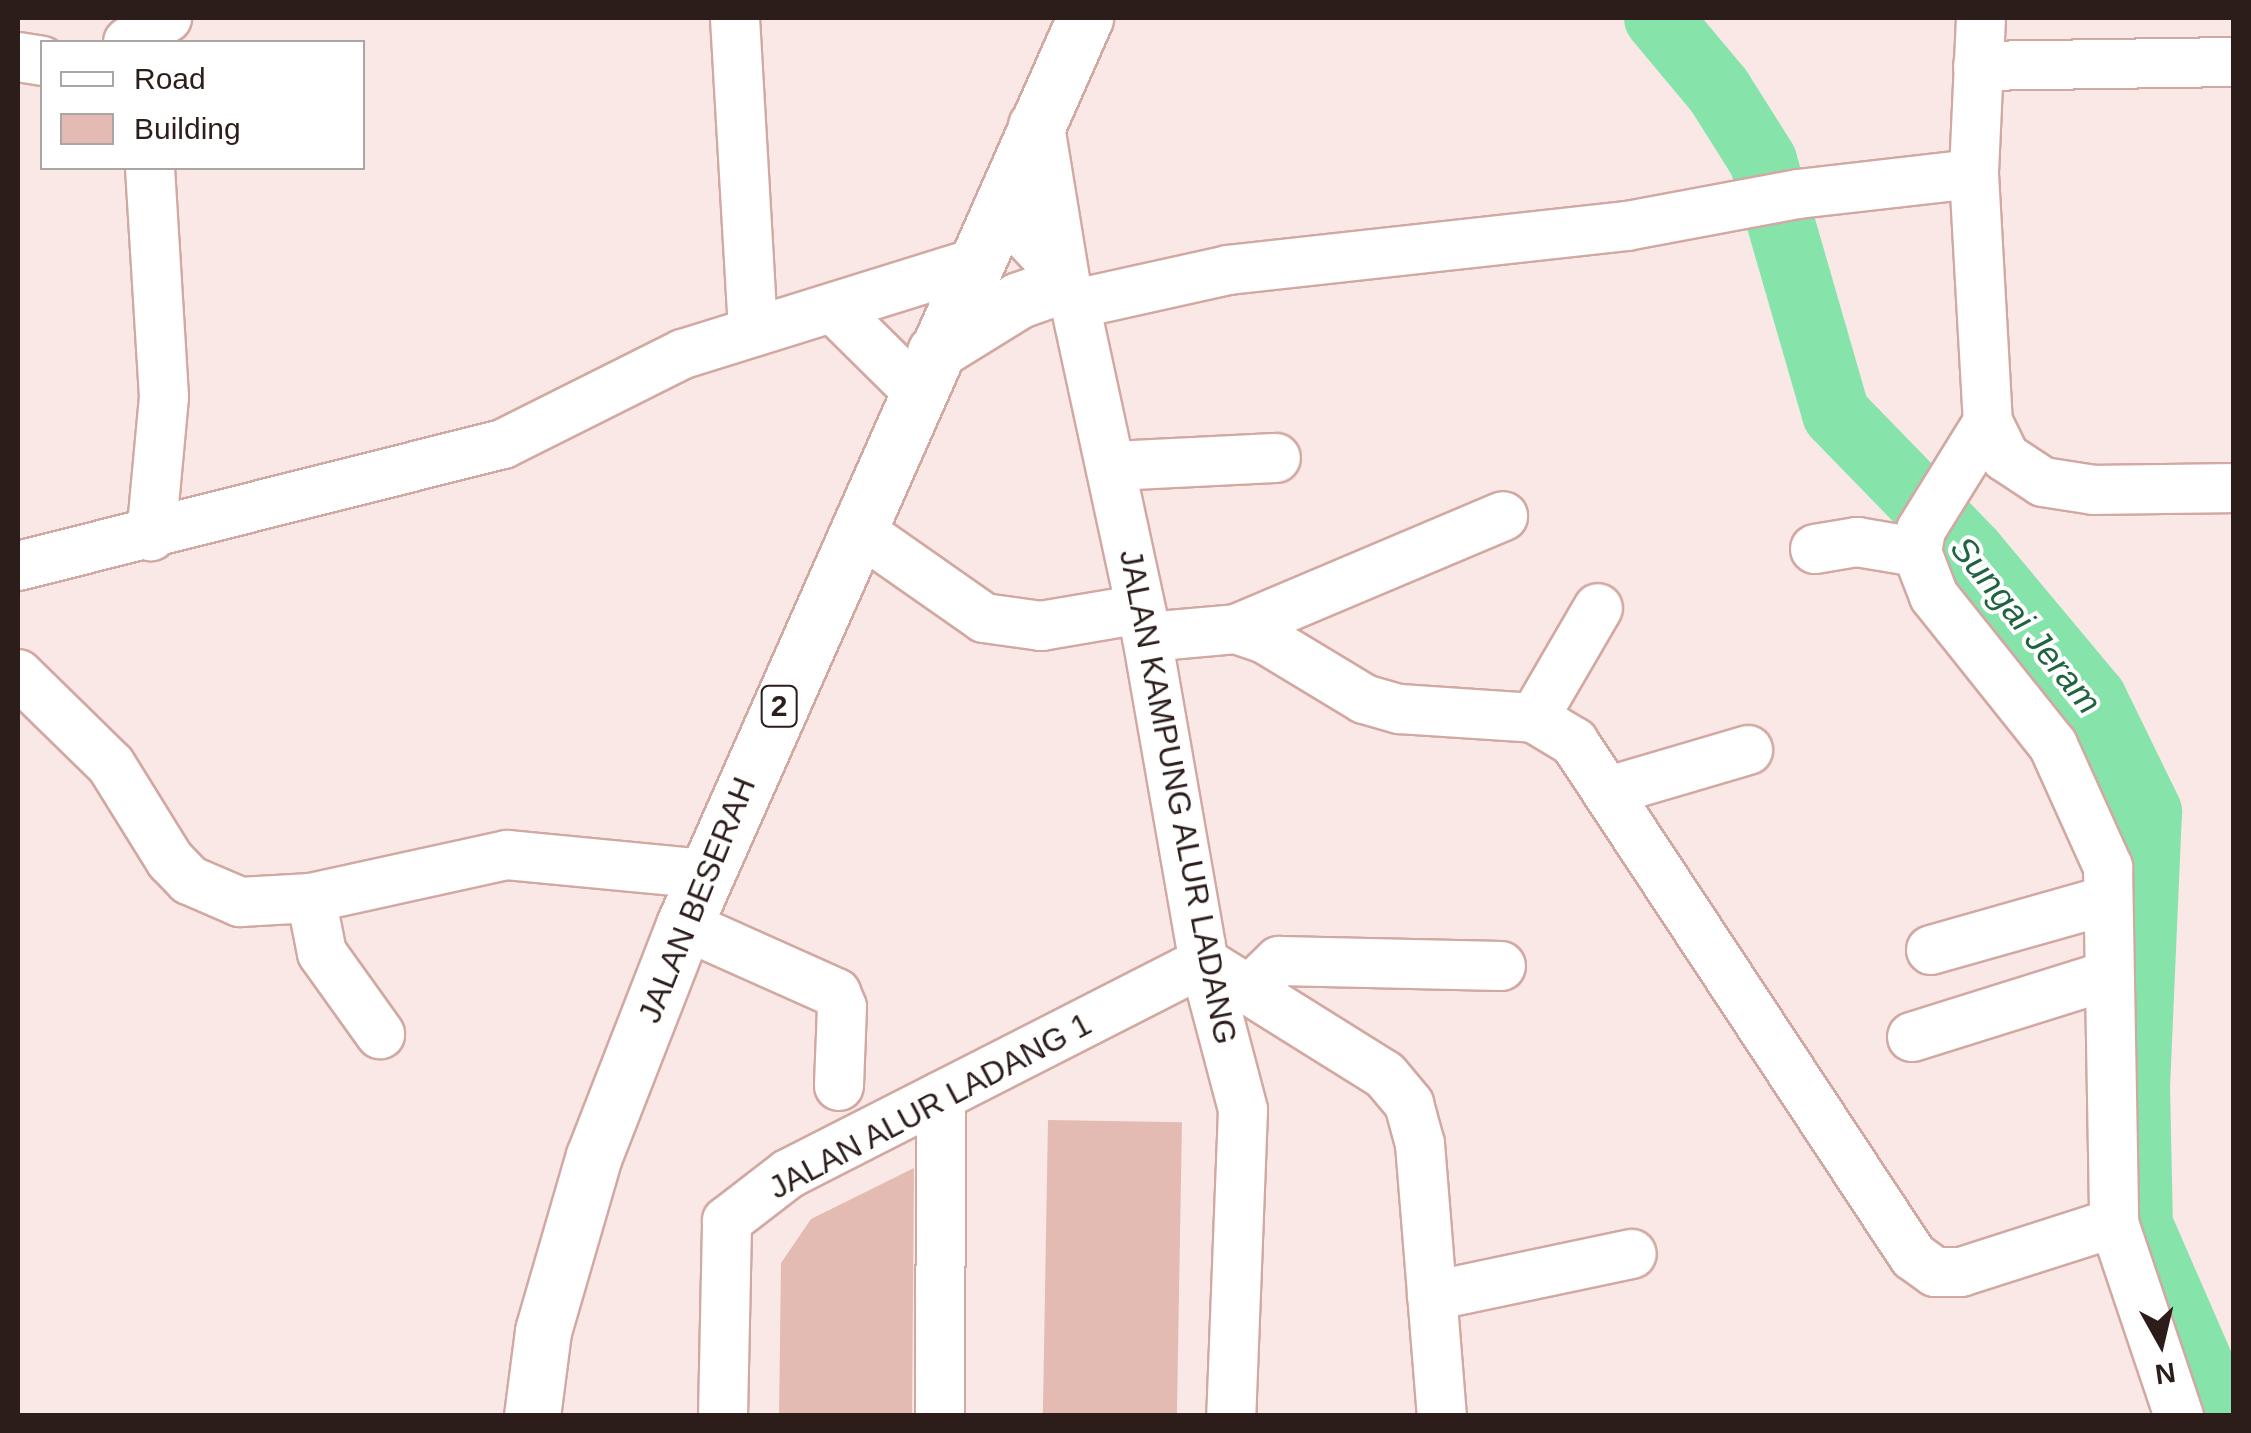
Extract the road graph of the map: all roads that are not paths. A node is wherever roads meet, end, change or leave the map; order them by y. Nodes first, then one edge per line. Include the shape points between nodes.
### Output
1 (167, 18) edge
2 (735, 18) edge
3 (1085, 18) edge
4 (1982, 18) edge
5 (131, 40) edge
6 (2234, 62) edge
7 (1978, 66) junction
8 (1036, 126) junction
9 (150, 170) edge
10 (1974, 174) junction
11 (1000, 208) junction
12 (975, 263) junction
13 (1068, 295) junction
14 (835, 310) junction
15 (753, 330) junction
16 (927, 372) junction
17 (1988, 422) junction
18 (1276, 458) dead end
19 (1112, 466) junction
20 (2234, 488) edge
21 (1502, 516) dead end
22 (1927, 526) junction
23 (857, 529) junction
24 (150, 536) junction
25 (1815, 549) dead end
26 (18, 566) edge
27 (1598, 608) dead end
28 (1144, 623) junction
29 (1236, 629) junction
30 (18, 674) edge
31 (1534, 718) junction
32 (1748, 750) dead end
33 (1610, 791) junction
34 (704, 874) junction
35 (310, 898) junction
36 (2108, 900) junction
37 (684, 925) junction
38 (1931, 950) dead end
39 (1204, 962) junction
40 (1502, 966) dead end
41 (2107, 976) junction
42 (1249, 990) junction
43 (380, 1034) dead end
44 (1912, 1036) dead end
45 (839, 1086) dead end
46 (942, 1096) junction
47 (2114, 1223) junction
48 (1632, 1254) dead end
49 (1432, 1296) junction
50 (532, 1416) edge
51 (724, 1416) edge
52 (940, 1416) edge
53 (1231, 1416) edge
54 (1442, 1416) edge
55 (2179, 1416) edge

1 - 5 street
2 - 15 street
3 - 8 highway, JALAN BESERAH / 2
4 - 7 street
6 - 7 street
7 - 10 street
8 - 11 highway, JALAN BESERAH / 2
8 - 13 highway
9 - 24 street via 164,397
10 - 13 street via 1798,194 1626,226 1228,270
10 - 17 street
11 - 12 highway, JALAN BESERAH / 2
11 - 13 street, JALAN KAMPUNG ALUR LADANG via 1050,261
12 - 14 street
12 - 16 highway, JALAN BESERAH / 2
13 - 16 highway via 1019,300
13 - 19 street, JALAN KAMPUNG ALUR LADANG
14 - 15 street
14 - 16 street
15 - 24 street via 683,354 502,444
16 - 23 highway, JALAN BESERAH / 2
17 - 20 street via 2005,457 2043,482 2094,490
17 - 22 street
18 - 19 street
19 - 28 street, JALAN KAMPUNG ALUR LADANG
21 - 29 street
22 - 25 street
22 - 36 street via 1934,596 2053,744 2095,827 2108,867
23 - 28 street via 984,618 1042,626
23 - 34 highway, JALAN BESERAH / 2
24 - 26 street
27 - 31 street
28 - 29 street
28 - 39 street, JALAN KAMPUNG ALUR LADANG
29 - 31 street via 1266,639 1364,699 1400,709
30 - 35 street via 112,766 170,860 190,880 240,902
31 - 33 street via 1574,742
32 - 33 street
33 - 47 street via 1914,1256 1934,1272 1961,1272
34 - 35 street via 507,855
34 - 37 highway, JALAN BESERAH / 2
35 - 43 street via 322,953
36 - 38 street
36 - 41 street
37 - 45 street via 836,993 842,1007
37 - 50 highway, JALAN BESERAH / 2 via 594,1156 543,1332
39 - 42 street
39 - 46 street, JALAN ALUR LADANG 1
39 - 53 street, JALAN KAMPUNG ALUR LADANG via 1243,1110
40 - 42 street via 1278,961
41 - 44 street
41 - 47 street
42 - 49 street via 1385,1075 1409,1104 1420,1144
46 - 51 street, JALAN ALUR LADANG 1 via 788,1174 727,1222
46 - 52 street
47 - 55 street
48 - 49 street
49 - 54 street

